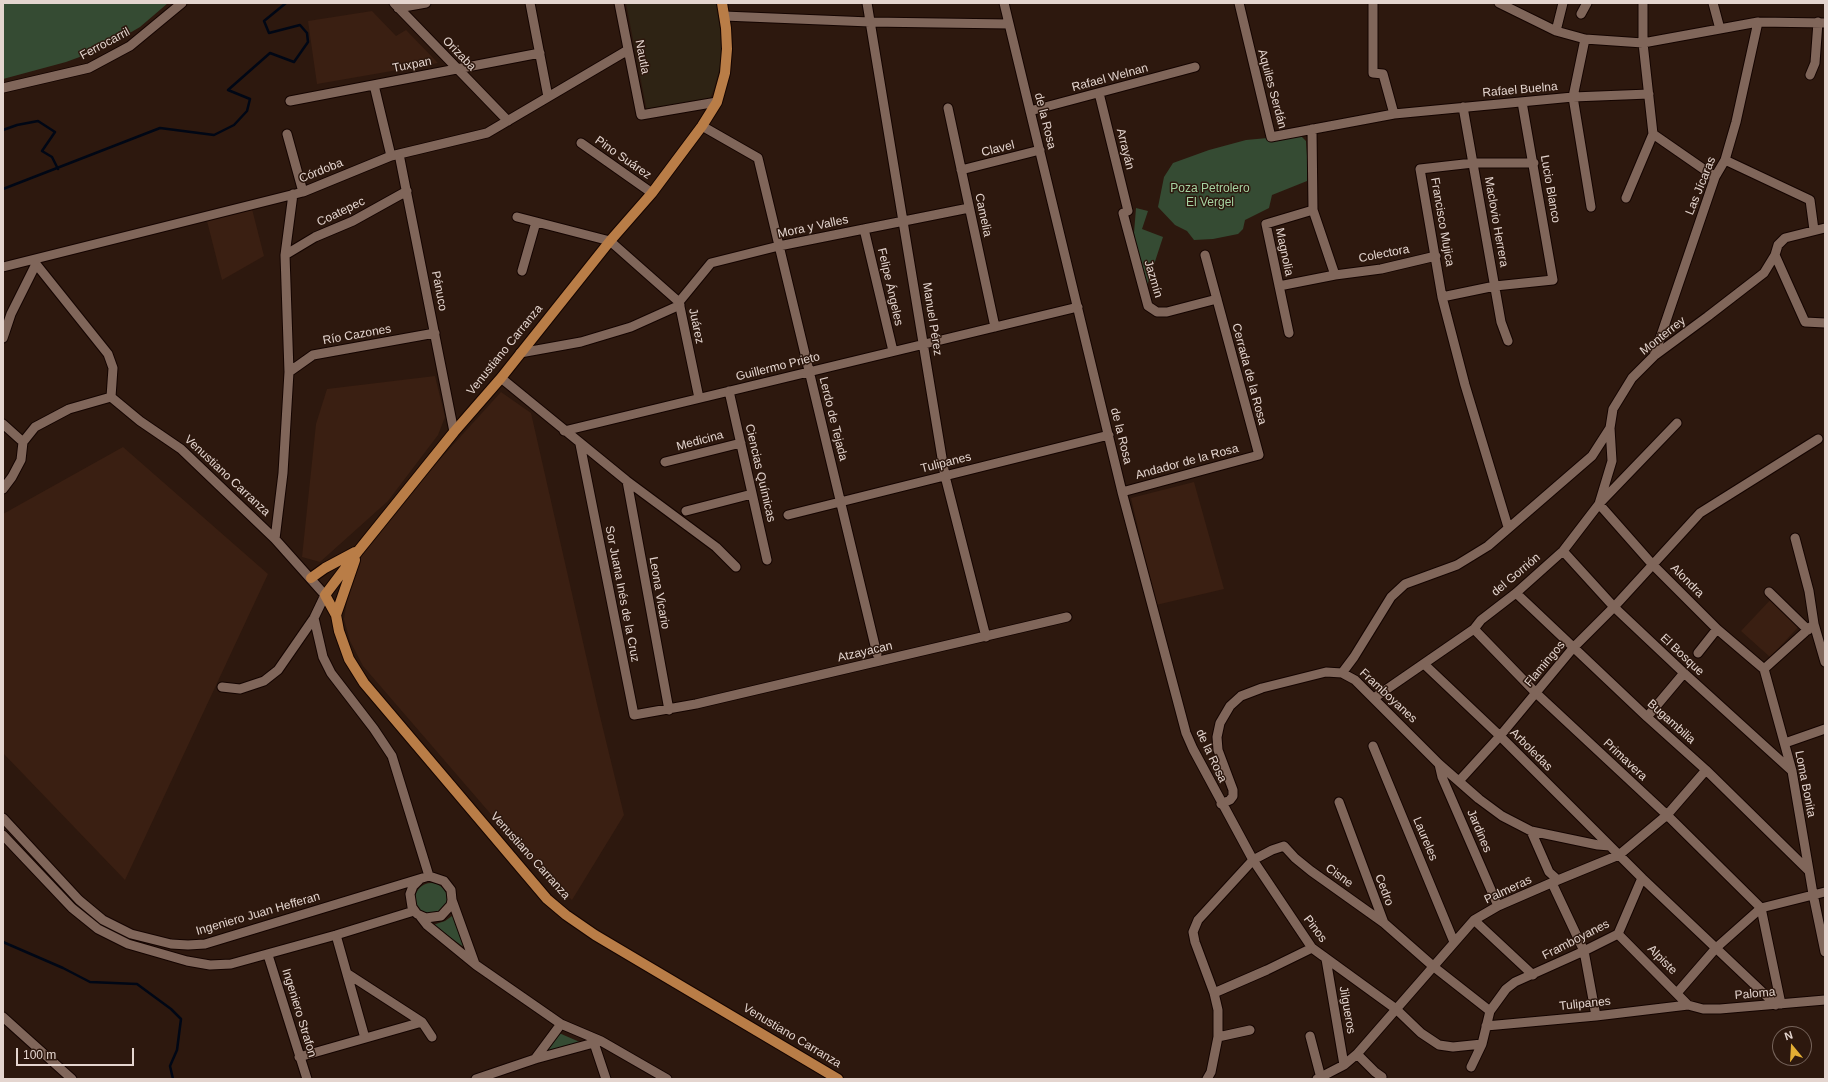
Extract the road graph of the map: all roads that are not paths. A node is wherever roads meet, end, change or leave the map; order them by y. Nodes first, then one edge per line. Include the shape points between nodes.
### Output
1 (182, 3) edge
2 (426, 3) edge
3 (530, 3) edge
4 (619, 3) edge
5 (722, 3) edge
6 (866, 3) edge
7 (1004, 3) edge
8 (1239, 3) edge
9 (1373, 3) edge
10 (1499, 3) edge
11 (1563, 3) edge
12 (1587, 3) edge
13 (1643, 3) edge
14 (1713, 3) edge
15 (396, 6) edge
16 (1581, 14) dead end
17 (724, 16) junction
18 (870, 22) junction
19 (1758, 22) junction
20 (1821, 23) edge
21 (1009, 24) junction
22 (1720, 29) junction
23 (1556, 31) junction
24 (1585, 39) junction
25 (1643, 42) junction
26 (628, 50) junction
27 (540, 53) junction
28 (1195, 67) dead end
29 (456, 69) junction
30 (1810, 75) dead end
31 (374, 85) junction
32 (3, 88) edge
33 (1099, 93) junction
34 (1649, 94) junction
35 (548, 97) junction
36 (1573, 97) junction
37 (290, 101) dead end
38 (717, 102) junction
39 (1522, 102) junction
40 (1463, 107) junction
41 (948, 108) dead end
42 (1030, 112) junction
43 (1394, 114) junction
44 (508, 121) junction
45 (702, 126) junction
46 (1312, 129) junction
47 (287, 134) dead end
48 (1652, 134) junction
49 (581, 142) dead end
50 (1040, 150) junction
51 (395, 155) junction
52 (1725, 160) junction
53 (1534, 163) junction
54 (1473, 164) junction
55 (961, 170) junction
56 (1715, 177) junction
57 (407, 190) junction
58 (303, 192) junction
59 (652, 193) junction
60 (293, 194) junction
61 (1626, 198) dead end
62 (1591, 207) dead end
63 (970, 208) junction
64 (1313, 210) junction
65 (1126, 212) joint
66 (518, 217) dead end
67 (903, 221) junction
68 (536, 222) junction
69 (1825, 228) edge
70 (864, 229) junction
71 (1814, 230) junction
72 (610, 241) junction
73 (779, 246) junction
74 (1205, 255) dead end
75 (1775, 255) junction
76 (285, 256) junction
77 (1436, 256) junction
78 (36, 261) junction
79 (3, 267) edge
80 (522, 271) dead end
81 (1335, 275) junction
82 (1280, 286) junction
83 (1495, 286) junction
84 (1442, 296) junction
85 (1217, 299) junction
86 (679, 303) junction
87 (1078, 307) junction
88 (1825, 323) edge
89 (995, 327) junction
90 (1289, 332) dead end
91 (435, 334) junction
92 (3, 338) edge
93 (1508, 341) dead end
94 (924, 344) junction
95 (893, 351) junction
96 (520, 354) junction
97 (1654, 356) junction
98 (289, 372) junction
99 (809, 372) junction
100 (501, 378) junction
101 (729, 391) junction
102 (110, 397) junction
103 (699, 398) junction
104 (3, 424) edge
105 (1677, 424) dead end
106 (1610, 428) junction
107 (564, 431) junction
108 (454, 432) junction
109 (1109, 435) junction
110 (1818, 439) dead end
111 (23, 442) junction
112 (741, 443) junction
113 (580, 444) junction
114 (1259, 454) joint
115 (665, 462) dead end
116 (945, 476) junction
117 (627, 481) junction
118 (3, 489) edge
119 (1122, 492) junction
120 (752, 494) junction
121 (841, 502) junction
122 (1599, 504) junction
123 (686, 511) dead end
124 (788, 515) dead end
125 (1508, 527) junction
126 (1795, 538) dead end
127 (275, 539) junction
128 (359, 550) junction
129 (1563, 551) junction
130 (767, 560) dead end
131 (1652, 564) junction
132 (736, 567) dead end
133 (311, 578) junction
134 (1769, 592) dead end
135 (1516, 593) junction
136 (325, 595) junction
137 (1614, 607) junction
138 (336, 615) junction
139 (1067, 617) dead end
140 (314, 618) junction
141 (1811, 627) junction
142 (1474, 629) junction
143 (1718, 629) junction
144 (1821, 635) edge
145 (986, 637) junction
146 (1573, 648) junction
147 (1698, 652) dead end
148 (877, 654) dead end
149 (1825, 662) edge
150 (1424, 664) junction
151 (1764, 669) junction
152 (1342, 673) junction
153 (1684, 673) junction
154 (222, 687) dead end
155 (1536, 693) junction
156 (1374, 698) junction
157 (669, 710) junction
158 (1646, 717) junction
159 (1825, 729) edge
160 (1500, 736) junction
161 (1785, 743) junction
162 (1373, 746) dead end
163 (1439, 764) junction
164 (1706, 770) junction
165 (1792, 770) junction
166 (1459, 781) junction
167 (1339, 802) dead end
168 (1221, 804) junction
169 (1667, 815) junction
170 (3, 818) edge
171 (1531, 831) junction
172 (3, 835) edge
173 (1610, 846) junction
174 (1619, 855) junction
175 (1253, 860) junction
176 (1809, 871) junction
177 (429, 876) junction
178 (1642, 878) junction
179 (419, 880) junction
180 (1555, 881) junction
181 (1825, 892) edge
182 (1812, 894) junction
183 (452, 900) junction
184 (1498, 906) junction
185 (1761, 908) junction
186 (417, 913) junction
187 (1474, 920) junction
188 (1384, 923) junction
189 (1618, 934) junction
190 (336, 935) junction
191 (1454, 942) junction
192 (1312, 948) junction
193 (1716, 948) junction
194 (1584, 951) junction
195 (1825, 952) edge
196 (268, 955) junction
197 (1326, 959) junction
198 (476, 965) junction
199 (1434, 967) junction
200 (348, 974) junction
201 (1533, 975) junction
202 (1214, 993) junction
203 (1677, 993) junction
204 (1825, 1000) edge
205 (1778, 1004) junction
206 (1688, 1005) junction
207 (1396, 1009) junction
208 (1490, 1011) junction
209 (1596, 1016) junction
210 (3, 1017) edge
211 (422, 1022) junction
212 (561, 1024) junction
213 (1486, 1026) junction
214 (1250, 1030) dead end
215 (1310, 1036) dead end
216 (432, 1037) dead end
217 (1218, 1037) junction
218 (365, 1038) junction
219 (597, 1042) junction
220 (1482, 1044) junction
221 (1357, 1054) junction
222 (299, 1057) junction
223 (535, 1060) junction
224 (1344, 1064) junction
225 (1471, 1068) dead end
226 (1382, 1077) dead end
227 (72, 1079) edge
228 (306, 1079) edge
229 (476, 1079) edge
230 (606, 1079) edge
231 (667, 1079) edge
232 (838, 1079) edge
233 (1207, 1079) edge
234 (1319, 1079) edge

1 - 32 street, Ferrocarril via 130,46 89,68
2 - 15 street
3 - 27 street
4 - 26 street, Nautla
5 - 17 main road, Venustiano Carranza
6 - 18 street, Manuel Pérez
7 - 21 street, de la Rosa
8 - 46 street, Aquiles Serdán via 1271,137
9 - 43 street via 1373,73 1382,74
10 - 23 street
11 - 23 street
12 - 16 street
13 - 25 street
14 - 22 street
15 - 29 street, Orizaba
17 - 18 street
17 - 38 main road, Venustiano Carranza via 728,49
18 - 21 street
18 - 67 street, Manuel Pérez
19 - 20 street
19 - 22 street
19 - 52 street, Las Jícaras
20 - 30 street via 1815,63
21 - 42 street, de la Rosa
22 - 25 street
23 - 24 street
24 - 25 street
24 - 36 street
25 - 34 street
26 - 35 street, Córdoba
26 - 38 street, Nautla via 641,115
27 - 29 street, Tuxpan
27 - 35 street
28 - 33 street, Rafael Welnan
29 - 31 street, Tuxpan
29 - 44 street, Orizaba
31 - 37 street, Tuxpan
31 - 51 street, Pánuco
33 - 42 street, Rafael Welnan
33 - 65 street, Arrayán
34 - 36 street, Rafael Buelna
34 - 48 street
35 - 44 street, Córdoba
36 - 39 street, Rafael Buelna
36 - 62 street
38 - 45 main road, Venustiano Carranza
39 - 40 street, Rafael Buelna
39 - 53 street, Lucio Blanco
40 - 43 street, Rafael Buelna
40 - 54 street, Maclovio Herrera
41 - 55 street, Camelia
42 - 50 street, de la Rosa
43 - 46 street, Rafael Buelna
44 - 51 street, Córdoba via 487,133
45 - 59 main road, Venustiano Carranza
45 - 73 street, Lerdo de Tejada via 758,158
46 - 64 street
47 - 58 street
48 - 56 street
48 - 61 street
49 - 59 street, Pino Suárez
50 - 55 street, Clavel
50 - 87 street, de la Rosa
51 - 57 street, Pánuco
51 - 58 street, Córdoba
52 - 56 street, Las Jícaras
52 - 71 street via 1810,200
53 - 54 street, Francisco Mujica
53 - 83 street, Lucio Blanco via 1553,280
54 - 77 street, Francisco Mujica via 1420,169
54 - 83 street, Maclovio Herrera
55 - 63 street, Camelia
56 - 97 street, Las Jícaras
57 - 76 street, Coatepec via 353,221 315,237
57 - 91 street, Pánuco
58 - 60 street, Córdoba
59 - 72 main road, Venustiano Carranza
60 - 76 street
60 - 78 street, Córdoba
63 - 67 street, Mora y Valles
63 - 89 street, Camelia
64 - 81 street
64 - 82 street, Magnolia via 1266,224
65 - 85 street, Jazmín via 1148,306 1157,312 1167,312
66 - 68 street
67 - 70 street, Mora y Valles
67 - 94 street, Manuel Pérez
68 - 72 street
68 - 80 street
69 - 71 street, Monterrey
70 - 73 street, Mora y Valles
70 - 95 street, Felipe Ángeles
71 - 75 street, Monterrey via 1785,238 1778,245
72 - 86 street, Juárez
72 - 96 main road, Venustiano Carranza
73 - 86 street, Mora y Valles via 711,262
73 - 99 street, Lerdo de Tejada
74 - 85 street
75 - 88 street via 1805,322
75 - 97 street, Monterrey via 1764,273
76 - 98 street
77 - 81 street, Colectora via 1382,269
77 - 84 street, Francisco Mujica
78 - 79 street, Córdoba
78 - 92 street via 11,314
78 - 102 street via 108,354 113,368
81 - 82 street, Colectora
82 - 90 street, Magnolia
83 - 84 street
83 - 93 street, Maclovio Herrera via 1501,322
84 - 125 street, Francisco Mujica via 1465,385
85 - 114 street, Cerrada de la Rosa
86 - 96 street via 631,327 581,342
86 - 103 street, Juárez
87 - 89 street, Guillermo Prieto
87 - 109 street, de la Rosa
89 - 94 street, Guillermo Prieto
91 - 98 street, Río Cazones via 313,355
91 - 108 street, Pánuco
94 - 95 street, Guillermo Prieto
94 - 116 street, Manuel Pérez
95 - 99 street, Guillermo Prieto
96 - 100 main road, Venustiano Carranza
97 - 106 street, Monterrey via 1632,378 1613,409
98 - 127 street via 283,473
99 - 101 street, Guillermo Prieto
99 - 121 street, Lerdo de Tejada
100 - 107 street
100 - 108 main road, Venustiano Carranza
101 - 103 street, Guillermo Prieto
101 - 112 street, Ciencias Químicas
102 - 111 street via 69,409 35,427
102 - 127 street, Venustiano Carranza via 181,449
103 - 107 street, Guillermo Prieto
104 - 111 street
105 - 122 street
106 - 122 street, del Gorrión via 1612,461
106 - 125 street, Monterrey via 1592,456
107 - 113 street
108 - 128 main road, Venustiano Carranza
109 - 116 street, Tulipanes
109 - 119 street, de la Rosa
110 - 131 street, Flamingos via 1700,513
111 - 118 street via 21,460
112 - 115 street, Medicina
112 - 120 street, Ciencias Químicas
113 - 117 street
113 - 157 street, Sor Juana Inés de la Cruz via 634,715
114 - 119 street, Andador de la Rosa
116 - 121 street, Tulipanes
116 - 145 street, Manuel Pérez
117 - 132 street via 716,547
117 - 157 street, Leona Vicario
119 - 168 street, de la Rosa via 1186,733
120 - 123 street
120 - 130 street, Ciencias Químicas
121 - 124 street, Tulipanes
121 - 148 street, Lerdo de Tejada
122 - 129 street, del Gorrión
122 - 131 street, Alondra
125 - 152 street, Monterrey via 1488,546 1457,564 1405,584 1391,597
126 - 141 street via 1809,591
127 - 133 street, Venustiano Carranza
128 - 133 main road
128 - 136 main road, Venustiano Carranza
128 - 138 main road, Venustiano Carranza
129 - 135 street, del Gorrión
129 - 137 street, El Bosque
131 - 137 street, Flamingos
131 - 143 street, Alondra
133 - 136 street, Venustiano Carranza
134 - 141 street
135 - 142 street, del Gorrión via 1481,620
135 - 146 street, Bugambilia
136 - 138 main road, Venustiano Carranza
136 - 140 street
137 - 146 street, Flamingos
137 - 153 street, El Bosque
138 - 232 main road, Venustiano Carranza via 338,632 349,659 364,683 547,899 595,935
139 - 145 street, Atzayacan
140 - 154 street via 278,670 264,681 240,689
140 - 177 street via 323,657 331,674 392,756
141 - 144 street
141 - 151 street
142 - 150 street, del Gorrión
142 - 155 street, Primavera
143 - 147 street
143 - 151 street, Alondra
144 - 149 street
145 - 157 street, Atzayacan
146 - 155 street, Flamingos
146 - 158 street, Bugambilia
150 - 156 street, del Gorrión
150 - 160 street, Arboledas
151 - 161 street, Loma Bonita
152 - 156 street, Framboyanes via 1355,680
152 - 168 street, Framboyanes via 1326,672 1262,688 1241,696 1230,706 1220,723 1217,737 1218,750 1233,796
153 - 158 street
153 - 165 street, El Bosque
155 - 160 street, Flamingos
155 - 169 street, Primavera
156 - 163 street, Framboyanes
158 - 164 street, Bugambilia
159 - 161 street
160 - 166 street, Flamingos
160 - 173 street, Arboledas
161 - 165 street, Loma Bonita
162 - 191 street, Laureles
163 - 166 street, Framboyanes
163 - 184 street, Jardines via 1442,777
164 - 169 street, Palmeras
164 - 176 street, Bugambilia
165 - 176 street, Loma Bonita
166 - 171 street, Framboyanes via 1502,816
167 - 188 street, Cedro
168 - 175 street, de la Rosa
169 - 174 street, Palmeras
169 - 185 street, Primavera
170 - 179 street, Ingeniero Juan Hefferan via 79,900 103,920 131,934 171,944 205,944
171 - 173 street, Framboyanes
171 - 180 street
172 - 196 street via 72,908 114,938 158,953 210,965 231,964
173 - 174 street, Arboledas
174 - 178 street
174 - 180 street, Palmeras
175 - 188 street, Cisne via 1284,846 1306,867
175 - 192 street, Pinos
175 - 202 street via 1198,920 1193,932
176 - 182 street, Loma Bonita
177 - 179 street
177 - 183 street via 440,878 448,885
178 - 189 street, Framboyanes
178 - 193 street
179 - 186 street via 410,894 410,903
180 - 184 street, Palmeras
180 - 194 street
181 - 182 street
182 - 185 street
182 - 195 street, Loma Bonita
183 - 186 street via 448,910 441,916 431,919
183 - 198 street
184 - 187 street, Palmeras
185 - 193 street
185 - 205 street
186 - 190 street
186 - 198 street via 427,925
187 - 191 street, Palmeras
187 - 201 street
188 - 199 street, Cedro
189 - 194 street, Framboyanes
189 - 203 street, Alpiste
190 - 196 street
190 - 200 street
191 - 199 street, Palmeras
192 - 197 street, Pinos
192 - 202 street
193 - 203 street
193 - 205 street
194 - 201 street, Framboyanes
194 - 209 street
196 - 222 street, Ingeniero Strafon
197 - 207 street, Pinos
197 - 224 street, Jilgueros
198 - 212 street
199 - 207 street, Palmeras
199 - 208 street
200 - 211 street
200 - 218 street
201 - 208 street, Framboyanes via 1515,982 1506,989
202 - 217 street via 1218,1010
203 - 206 street, Alpiste
204 - 205 street, Paloma
205 - 206 street, Paloma via 1720,1009 1703,1009
206 - 209 street, Tulipanes
207 - 220 street, Pinos via 1439,1045
207 - 221 street, Palmeras
208 - 213 street, Framboyanes
209 - 213 street, Tulipanes
210 - 227 street
211 - 216 street
211 - 218 street
212 - 219 street
212 - 223 street
213 - 220 street, Framboyanes
214 - 217 street
215 - 234 street
217 - 233 street via 1211,1072
218 - 222 street
219 - 223 street
219 - 230 street
219 - 231 street
220 - 225 street, Framboyanes
221 - 224 street, Palmeras
221 - 226 street
222 - 228 street, Ingeniero Strafon
223 - 229 street
224 - 234 street, Palmeras

